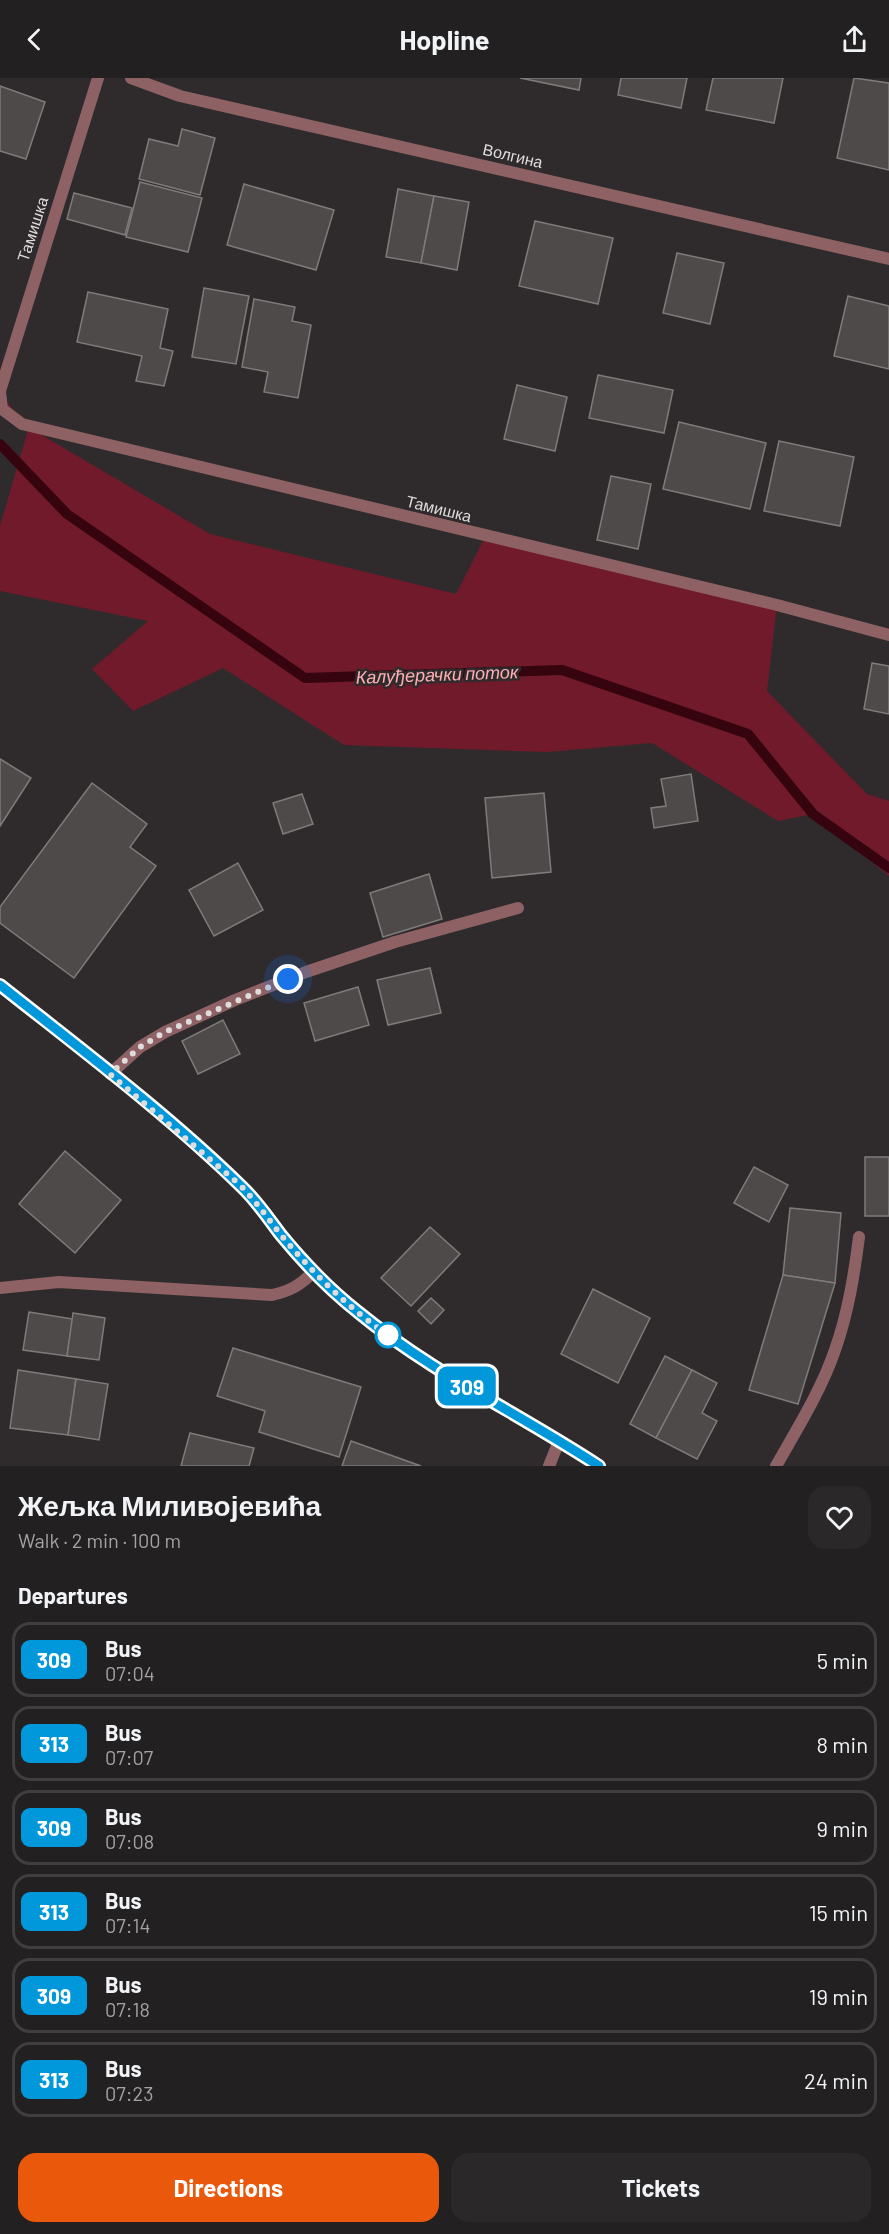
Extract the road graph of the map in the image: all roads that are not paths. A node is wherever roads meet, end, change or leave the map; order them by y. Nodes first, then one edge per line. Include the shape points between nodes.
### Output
1 (98, 78) edge
2 (131, 78) edge
3 (889, 259) edge
4 (0, 391) edge
5 (889, 635) edge
6 (518, 908) dead end
7 (0, 986) edge
8 (110, 1074) junction
9 (859, 1237) dead end
10 (313, 1272) junction
11 (0, 1288) edge
12 (559, 1441) junction
13 (549, 1466) edge
14 (599, 1466) edge
15 (776, 1466) edge

1 - 4 street, Тамишка
2 - 3 street, Волгина via 180,96
4 - 5 street, Тамишка via 2,409 22,424
6 - 8 street via 395,942 235,1000 165,1032 140,1047
7 - 8 street
8 - 10 street via 239,1184
9 - 15 street via 851,1294 835,1352
10 - 11 street via 287,1292 272,1295 58,1282
10 - 12 street via 383,1332
12 - 13 street
12 - 14 street

